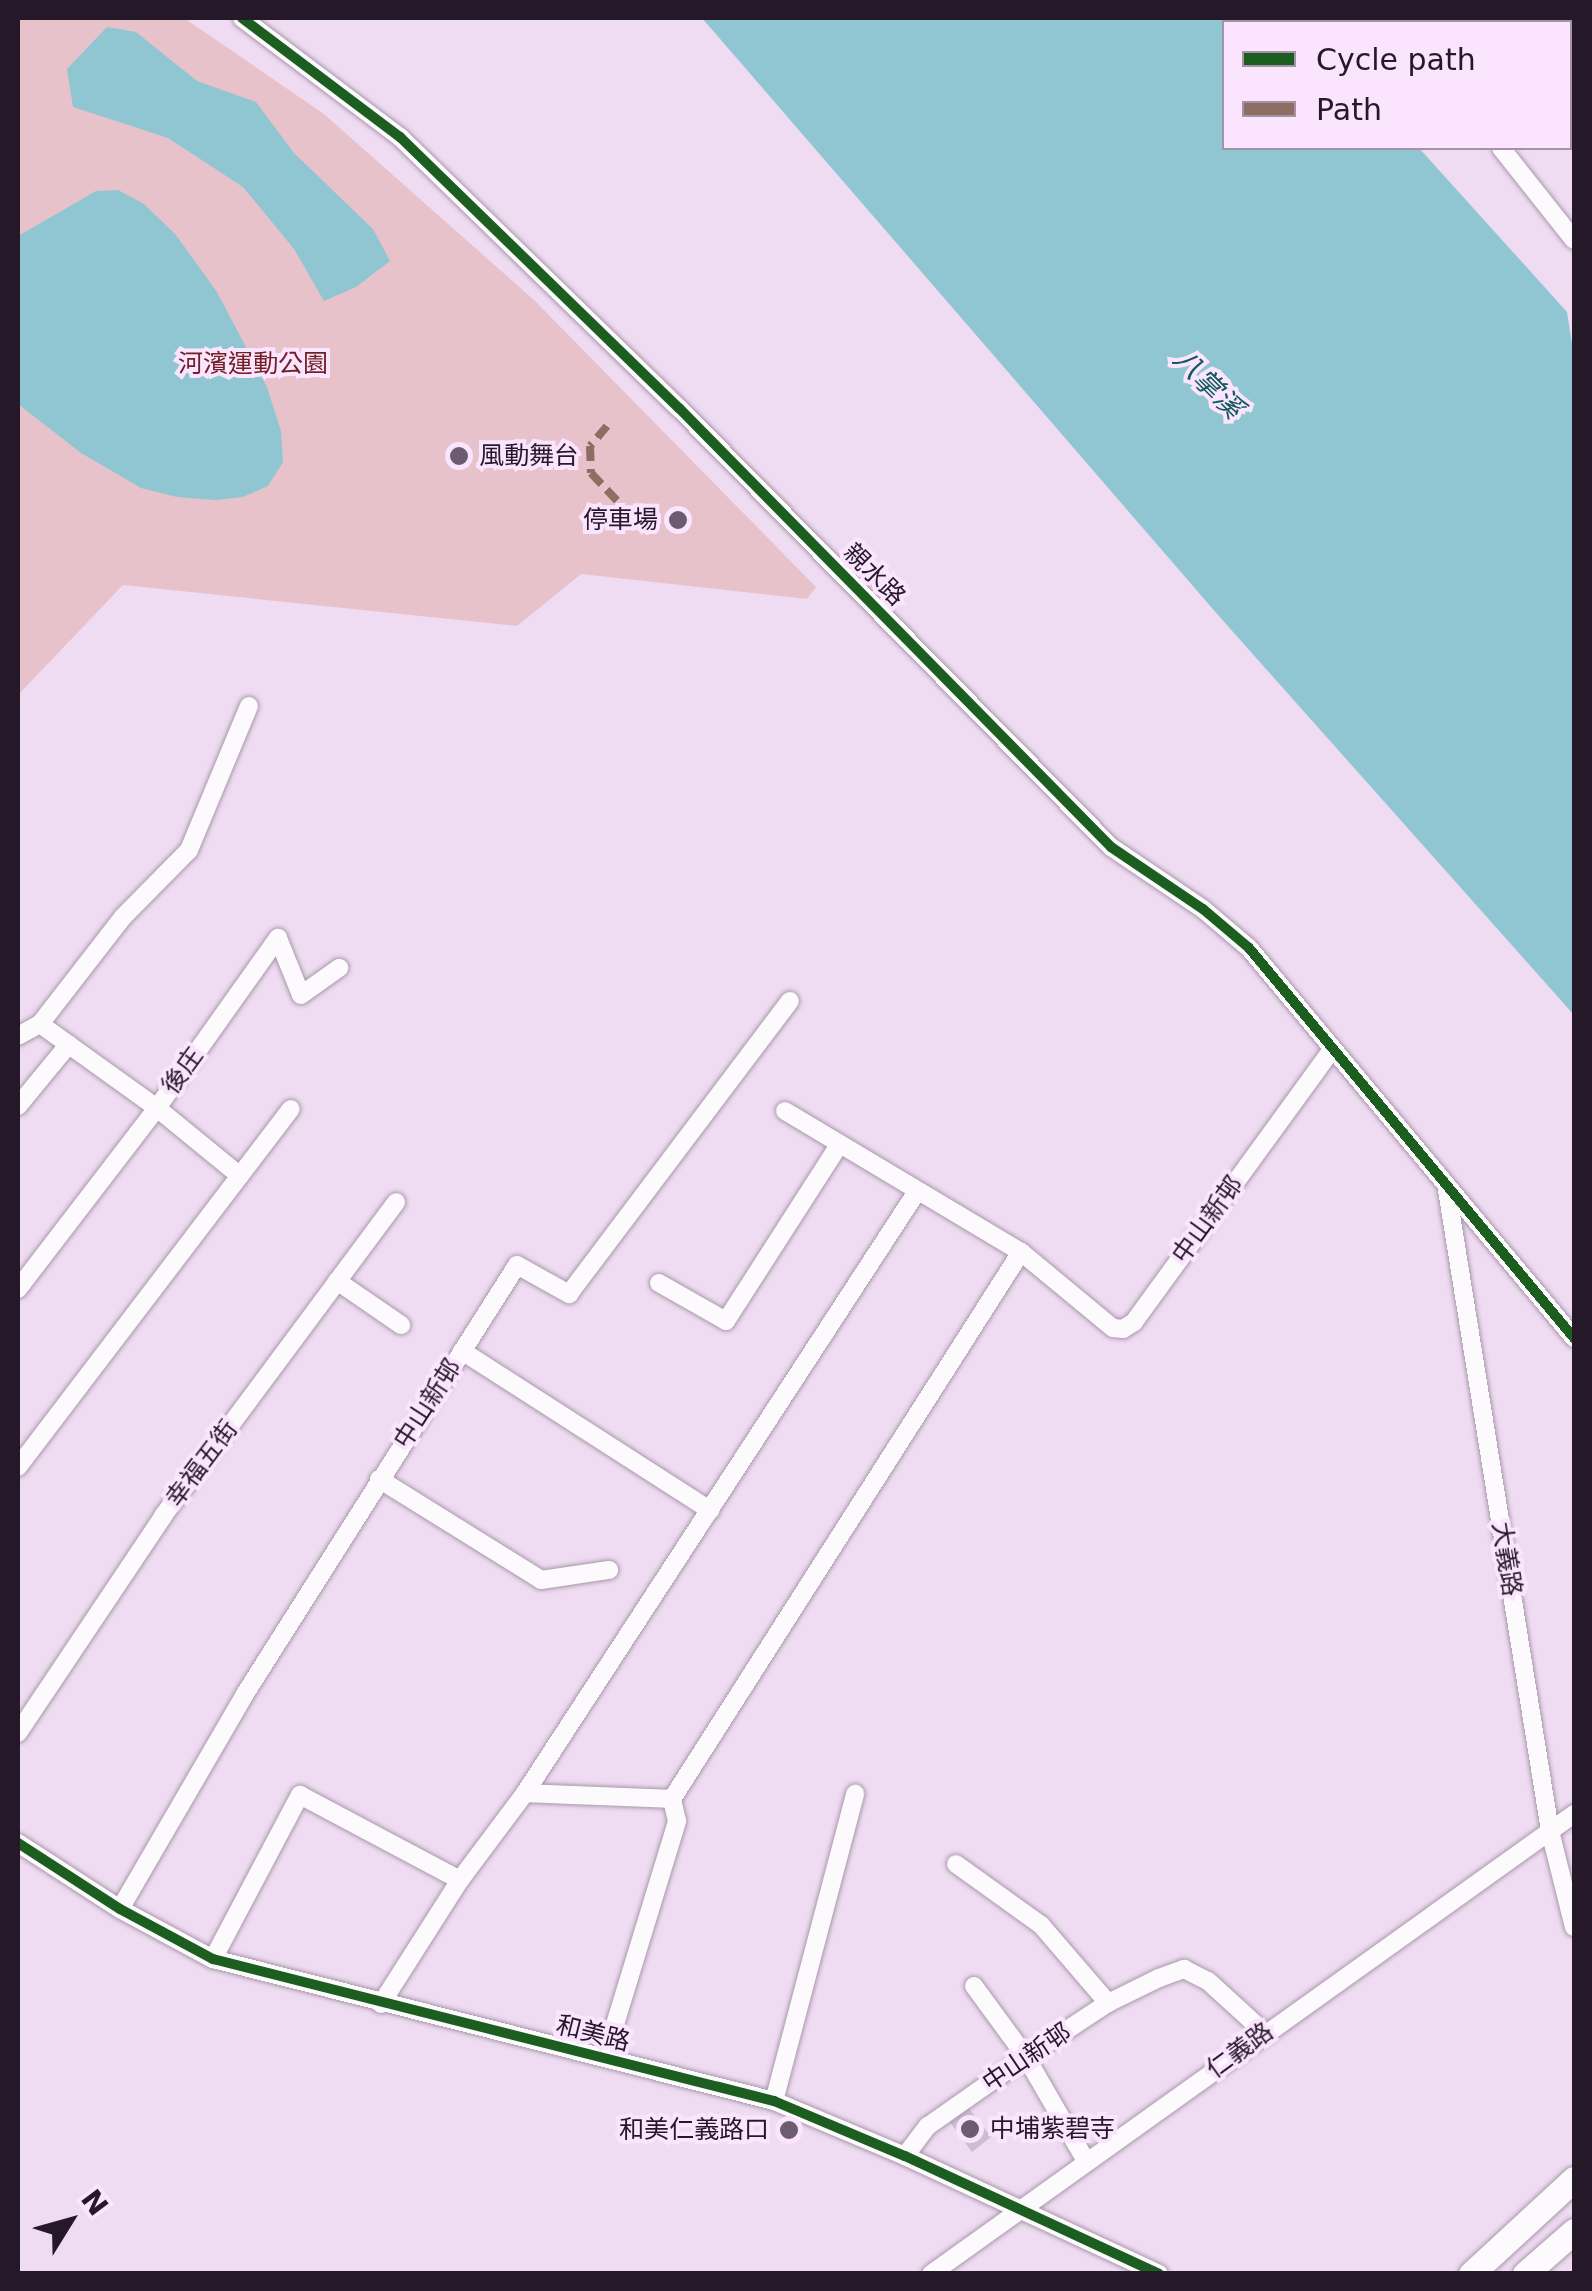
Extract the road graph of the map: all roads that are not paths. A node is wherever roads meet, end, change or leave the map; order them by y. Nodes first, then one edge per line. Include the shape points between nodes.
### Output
1 (242, 18) edge
2 (1503, 150) edge
3 (1574, 240) edge
4 (249, 706) dead end
5 (339, 968) dead end
6 (790, 1001) dead end
7 (40, 1024) junction
8 (18, 1036) edge
9 (69, 1044) junction
10 (1331, 1051) junction
11 (18, 1106) edge
12 (157, 1108) junction
13 (291, 1110) dead end
14 (785, 1111) dead end
15 (838, 1146) junction
16 (240, 1176) junction
17 (1446, 1190) junction
18 (916, 1193) junction
19 (396, 1202) dead end
20 (1021, 1252) junction
21 (337, 1281) junction
22 (659, 1283) dead end
23 (18, 1288) edge
24 (401, 1325) dead end
25 (1574, 1338) edge
26 (462, 1351) junction
27 (18, 1467) edge
28 (379, 1479) junction
29 (710, 1510) junction
30 (609, 1570) dead end
31 (18, 1733) edge
32 (525, 1793) junction
33 (855, 1794) dead end
34 (672, 1799) junction
35 (1574, 1814) edge
36 (1550, 1831) junction
37 (18, 1843) edge
38 (956, 1864) dead end
39 (460, 1880) junction
40 (120, 1909) junction
41 (1574, 1927) edge
42 (213, 1959) junction
43 (974, 1986) dead end
44 (1108, 2003) junction
45 (381, 2004) junction
46 (1265, 2033) junction
47 (605, 2056) junction
48 (1026, 2057) junction
49 (774, 2101) junction
50 (905, 2156) junction
51 (1086, 2161) junction
52 (1574, 2179) edge
53 (1019, 2210) junction
54 (1574, 2231) edge
55 (931, 2274) edge
56 (1160, 2274) edge
57 (1471, 2274) edge
58 (1525, 2274) edge

1 - 10 street, 親水路 via 414,150 1111,847 1249,948
2 - 3 street
4 - 7 street via 190,850 123,917
5 - 12 street, 後庄 via 301,995 278,938
6 - 26 street, 中山新邨 via 568,1294 517,1265
7 - 8 street
7 - 9 street
9 - 11 street
9 - 12 street
10 - 17 street, 親水路
10 - 20 street, 中山新邨 via 1134,1322 1112,1328
12 - 16 street
12 - 23 street, 後庄
13 - 16 street
14 - 15 street, 中山新邨
15 - 18 street, 中山新邨
15 - 22 street via 726,1322
16 - 27 street
17 - 25 street, 親水路
17 - 36 street, 大義路
18 - 20 street, 中山新邨
18 - 29 street
19 - 21 street, 幸福五街
20 - 34 street
21 - 24 street
21 - 31 street, 幸福五街 via 163,1516
26 - 28 street, 中山新邨
26 - 29 street
28 - 30 street via 541,1580
28 - 40 street, 中山新邨
29 - 32 street
32 - 34 street
32 - 39 street
33 - 49 street
34 - 47 street via 677,1821
35 - 36 street, 仁義路
36 - 41 street, 大義路
36 - 46 street, 仁義路
37 - 40 street, 和美路
38 - 44 street via 1042,1925
39 - 42 street via 300,1795
39 - 45 street
40 - 42 street, 和美路
42 - 45 street, 和美路
43 - 48 street
44 - 46 street, 中山新邨 via 1184,1969
44 - 48 street, 中山新邨
45 - 47 street, 和美路
46 - 51 street, 仁義路
47 - 49 street, 和美路
48 - 50 street, 中山新邨 via 928,2126
48 - 51 street
49 - 50 street, 和美路
50 - 53 street, 和美路
51 - 53 street, 仁義路
52 - 57 street
53 - 55 street, 仁義路
53 - 56 street, 和美路
54 - 58 street

